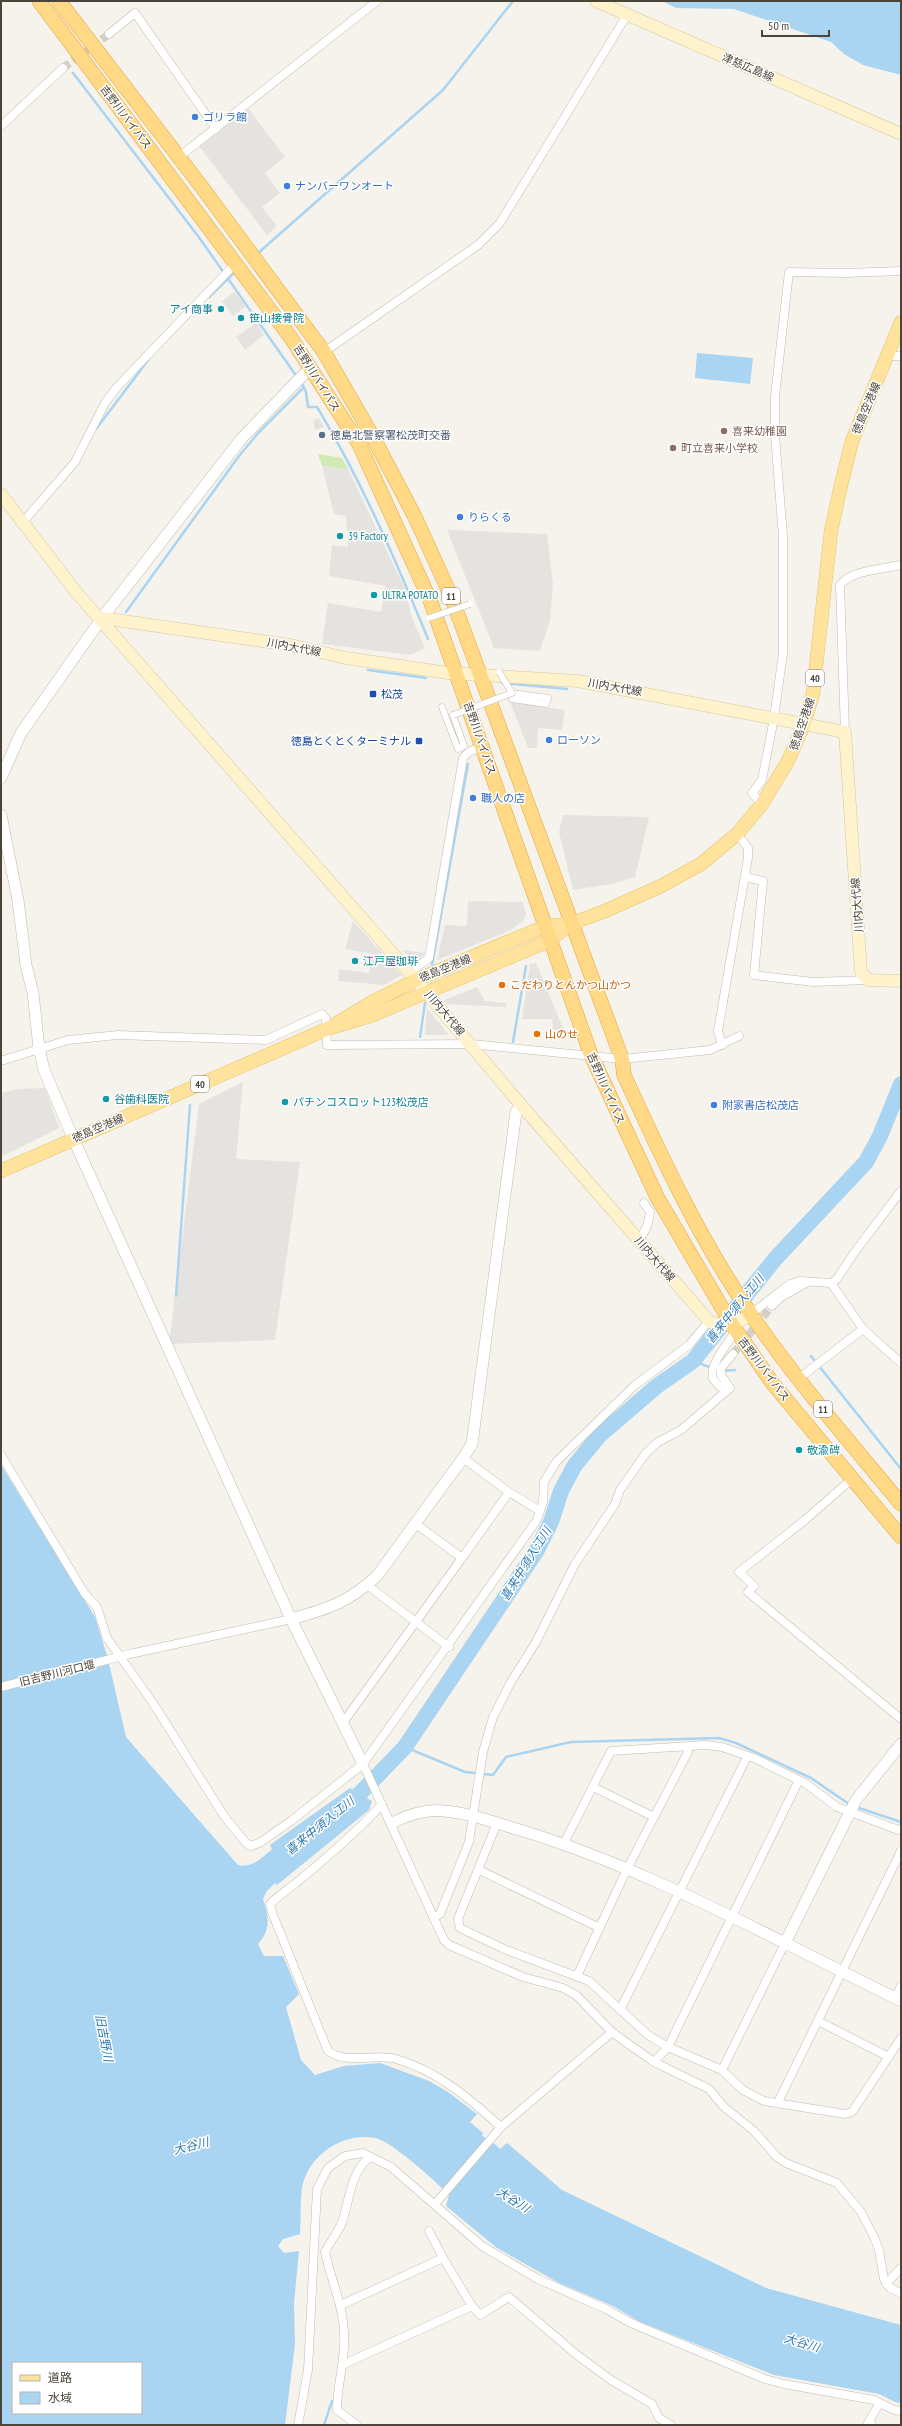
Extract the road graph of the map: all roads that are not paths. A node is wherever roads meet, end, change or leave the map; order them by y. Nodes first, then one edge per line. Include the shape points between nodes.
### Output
1 (39, 1) edge
2 (60, 1) edge
3 (376, 1) edge
4 (596, 1) edge
5 (628, 15) junction
6 (109, 34) tunnel mouth
7 (63, 68) tunnel mouth
8 (1, 126) edge
9 (216, 129) junction
10 (901, 134) edge
11 (179, 157) junction
12 (236, 263) junction
13 (901, 271) edge
14 (901, 322) edge
15 (324, 352) junction
16 (887, 356) junction
17 (901, 356) edge
18 (311, 367) junction
19 (1, 494) edge
20 (23, 522) junction
21 (901, 565) edge
22 (470, 604) dead end
23 (102, 618) junction
24 (429, 618) dead end
25 (500, 672) dead end
26 (458, 673) junction
27 (481, 674) junction
28 (512, 696) junction
29 (442, 707) dead end
30 (774, 718) junction
31 (804, 724) junction
32 (845, 732) junction
33 (483, 746) junction
34 (1, 778) edge
35 (762, 804) junction
36 (1, 815) edge
37 (737, 834) junction
38 (745, 877) junction
39 (570, 924) junction
40 (548, 933) junction
41 (413, 976) junction
42 (868, 980) junction
43 (901, 981) edge
44 (426, 991) junction
45 (327, 1030) junction
46 (739, 1036) dead end
47 (472, 1044) junction
48 (722, 1044) junction
49 (39, 1048) junction
50 (591, 1055) junction
51 (622, 1059) junction
52 (1, 1061) edge
53 (521, 1105) junction
54 (73, 1138) junction
55 (1, 1170) edge
56 (901, 1191) edge
57 (644, 1203) dead end
58 (638, 1239) junction
59 (810, 1281) junction
60 (831, 1283) junction
61 (772, 1306) tunnel mouth
62 (740, 1321) junction
63 (711, 1322) junction
64 (863, 1329) junction
65 (733, 1354) tunnel mouth
66 (901, 1362) edge
67 (798, 1379) junction
68 (726, 1392) junction
69 (1, 1455) edge
70 (463, 1458) junction
71 (853, 1478) junction
72 (509, 1492) junction
73 (901, 1504) edge
74 (540, 1511) junction
75 (416, 1524) junction
76 (901, 1537) edge
77 (462, 1558) junction
78 (367, 1585) junction
79 (291, 1619) junction
80 (415, 1624) junction
81 (449, 1647) junction
82 (116, 1658) junction
83 (1, 1687) edge
84 (901, 1719) edge
85 (342, 1724) junction
86 (901, 1744) edge
87 (687, 1748) junction
88 (747, 1757) junction
89 (365, 1767) junction
90 (799, 1780) junction
91 (593, 1787) junction
92 (382, 1802) junction
93 (852, 1807) junction
94 (472, 1816) junction
95 (654, 1817) junction
96 (392, 1823) junction
97 (497, 1823) junction
98 (901, 1831) edge
99 (564, 1843) junction
100 (901, 1851) edge
101 (628, 1869) junction
102 (479, 1870) junction
103 (680, 1893) junction
104 (732, 1916) junction
105 (434, 1918) junction
106 (600, 1928) junction
107 (785, 1943) junction
108 (842, 1972) junction
109 (578, 1976) junction
110 (901, 1986) edge
111 (898, 1999) edge
112 (620, 2010) junction
113 (818, 2021) junction
114 (612, 2032) junction
115 (901, 2038) edge
116 (668, 2047) junction
117 (889, 2057) junction
118 (654, 2062) junction
119 (722, 2070) junction
120 (778, 2102) junction
121 (501, 2127) junction
122 (370, 2157) junction
123 (437, 2202) junction
124 (429, 2231) dead end
125 (443, 2258) junction
126 (901, 2268) edge
127 (886, 2284) junction
128 (901, 2293) edge
129 (341, 2305) junction
130 (472, 2306) junction
131 (342, 2365) junction
132 (879, 2404) junction
133 (901, 2411) edge
134 (298, 2425) edge
135 (357, 2425) edge
136 (671, 2425) edge
137 (867, 2425) edge
138 (872, 2425) edge

1 - 12 highway, 吉野川バイパス / 11
2 - 11 highway, 吉野川バイパス / 11
3 - 9 street
4 - 5 main road, 津慈広島線
5 - 10 main road, 津慈広島線
5 - 15 street via 500,223 478,245
6 - 9 street via 134,13
7 - 8 street
9 - 11 street
11 - 15 highway, 吉野川バイパス / 11
12 - 18 highway, 吉野川バイパス / 11
12 - 20 street via 117,387 105,403 75,462
13 - 30 street via 789,272 774,396 783,537 784,608 783,653
14 - 16 main road, 徳島空港線 / 40
15 - 27 highway, 吉野川バイパス / 11 via 415,517 451,596
16 - 17 street
16 - 31 main road, 徳島空港線 / 40 via 852,441 841,484 831,531 813,693
18 - 23 street via 242,438
18 - 26 highway, 吉野川バイパス / 11 via 359,444 430,600
19 - 20 main road, 川内大代線
20 - 23 main road, 川内大代線 via 76,592
21 - 32 street via 856,575 840,585
22 - 24 street, bridge
23 - 26 main road, 川内大代線 via 290,645 382,664
23 - 34 street via 21,733
23 - 41 main road, 川内大代線
25 - 28 street, bridge
26 - 27 main road, 川内大代線
26 - 33 highway, 吉野川バイパス / 11
27 - 30 main road, 川内大代線 via 578,681
27 - 39 highway, 吉野川バイパス / 11
28 - 28 street via 546,704 548,698
28 - 29 street, bridge via 453,715 464,746 458,749
30 - 31 main road, 川内大代線
30 - 35 street via 762,780 752,793
31 - 32 main road, 川内大代線
31 - 35 main road, 徳島空港線 / 40 via 788,762
32 - 42 main road, 川内大代線 via 861,972
33 - 40 highway, 吉野川バイパス / 11
33 - 41 street via 469,752 463,758 429,958
35 - 37 main road, 徳島空港線 / 40
36 - 49 street via 18,900
37 - 38 street via 748,848
37 - 39 main road, 徳島空港線 / 40 via 701,864 661,886
38 - 42 street via 764,881 754,975 813,982
38 - 48 street via 718,1031
39 - 40 main road, 徳島空港線 / 40
39 - 51 highway, 吉野川バイパス / 11
40 - 41 main road, 徳島空港線 / 40
40 - 44 main road, 徳島空港線 / 40
40 - 50 highway, 吉野川バイパス / 11
41 - 44 main road, 川内大代線
41 - 45 main road, 徳島空港線 / 40
42 - 43 main road
44 - 45 main road, 徳島空港線 / 40 via 373,1015
44 - 47 main road, 川内大代線
45 - 47 street via 327,1045
45 - 49 street via 326,1019 322,1014 266,1040 118,1035 68,1040
45 - 54 main road, 徳島空港線 / 40
46 - 48 street
47 - 50 street
47 - 53 main road, 川内大代線
48 - 51 street via 710,1050
49 - 52 street
49 - 54 street via 44,1070
50 - 51 street
50 - 62 highway, 吉野川バイパス / 11 via 657,1197 699,1269
51 - 62 highway, 吉野川バイパス / 11 via 624,1075 675,1186 716,1258
53 - 58 main road, 川内大代線
53 - 70 street via 516,1112 503,1202 475,1430 472,1444
54 - 55 main road, 徳島空港線 / 40
54 - 79 street
56 - 60 street via 854,1253 847,1267
57 - 58 street via 650,1212 649,1221 646,1232
58 - 63 main road, 川内大代線
59 - 60 street
59 - 61 street via 785,1295
59 - 62 street via 790,1284
60 - 64 street
62 - 63 main road
62 - 67 highway, 吉野川バイパス / 11
62 - 68 street via 713,1365 713,1380
62 - 71 highway, 吉野川バイパス / 11 via 773,1384
63 - 74 street via 689,1345 634,1386 556,1462 544,1482
64 - 66 street
64 - 67 street
65 - 68 street via 721,1371 730,1388
67 - 73 highway, 吉野川バイパス / 11
68 - 94 street via 681,1430 658,1442 646,1453 620,1490 616,1504 575,1564 536,1642 493,1717
69 - 82 street via 85,1594 97,1607
70 - 72 street
70 - 75 street
71 - 76 highway, 吉野川バイパス / 11
71 - 84 street via 739,1572 754,1586 748,1592
72 - 74 street
72 - 77 street
74 - 81 street via 537,1520
75 - 77 street
75 - 78 street via 377,1576
77 - 80 street
78 - 79 street via 344,1602 327,1610
78 - 80 street
79 - 82 street, 旧吉野川河口堰
79 - 85 street
80 - 81 street
80 - 85 street
81 - 89 street
82 - 83 street, 旧吉野川河口堰
82 - 89 street via 153,1703 224,1816 251,1846 261,1842
85 - 89 street
86 - 93 street
87 - 88 street via 706,1745 722,1747
87 - 91 street via 611,1751
87 - 95 street via 688,1752
88 - 90 street
88 - 103 street
89 - 92 street
90 - 93 street via 837,1808
90 - 104 street
91 - 95 street
91 - 99 street
92 - 96 street
92 - 121 street via 348,1838 270,1904 273,1915 328,2050 336,2056 345,2058 378,2056 397,2059 441,2078
93 - 98 street
93 - 107 street
94 - 96 street via 443,1811 423,1812
94 - 97 street
94 - 105 street via 469,1842 440,1914
95 - 101 street
96 - 105 street
97 - 99 street
97 - 102 street
99 - 101 street
100 - 108 street
101 - 103 street
101 - 106 street
102 - 106 street
102 - 109 street via 458,1919 460,1928 504,1949
103 - 104 street
103 - 112 street
104 - 107 street
104 - 116 street
105 - 114 street via 449,1945 523,1977 562,1988 576,1995
106 - 109 street
107 - 108 street
107 - 119 street
108 - 111 street
108 - 113 street
109 - 112 street via 589,1981
110 - 111 street
112 - 116 street via 648,2035
113 - 117 street
113 - 120 street
114 - 118 street
114 - 121 street
115 - 117 street
116 - 118 street
116 - 119 street
117 - 120 street via 852,2112 845,2114
118 - 127 street via 709,2089 733,2116 754,2131 777,2157 786,2163 837,2183 861,2212 872,2232 879,2250 881,2272
119 - 120 street via 743,2090 764,2101
121 - 123 street
122 - 123 street via 391,2167 434,2206
122 - 129 street via 356,2173 340,2225 325,2252
122 - 134 street via 363,2152 346,2156 328,2168 317,2189 308,2370
123 - 132 street via 482,2246 538,2279 631,2323 765,2379 874,2400
124 - 125 street
125 - 129 street
125 - 130 street
126 - 127 street
127 - 128 street
129 - 131 street via 344,2334
130 - 131 street
130 - 136 street via 480,2315 509,2297 577,2355 611,2380 652,2404 659,2418
131 - 135 street via 337,2384 337,2410
132 - 133 street
132 - 137 street
137 - 138 street

